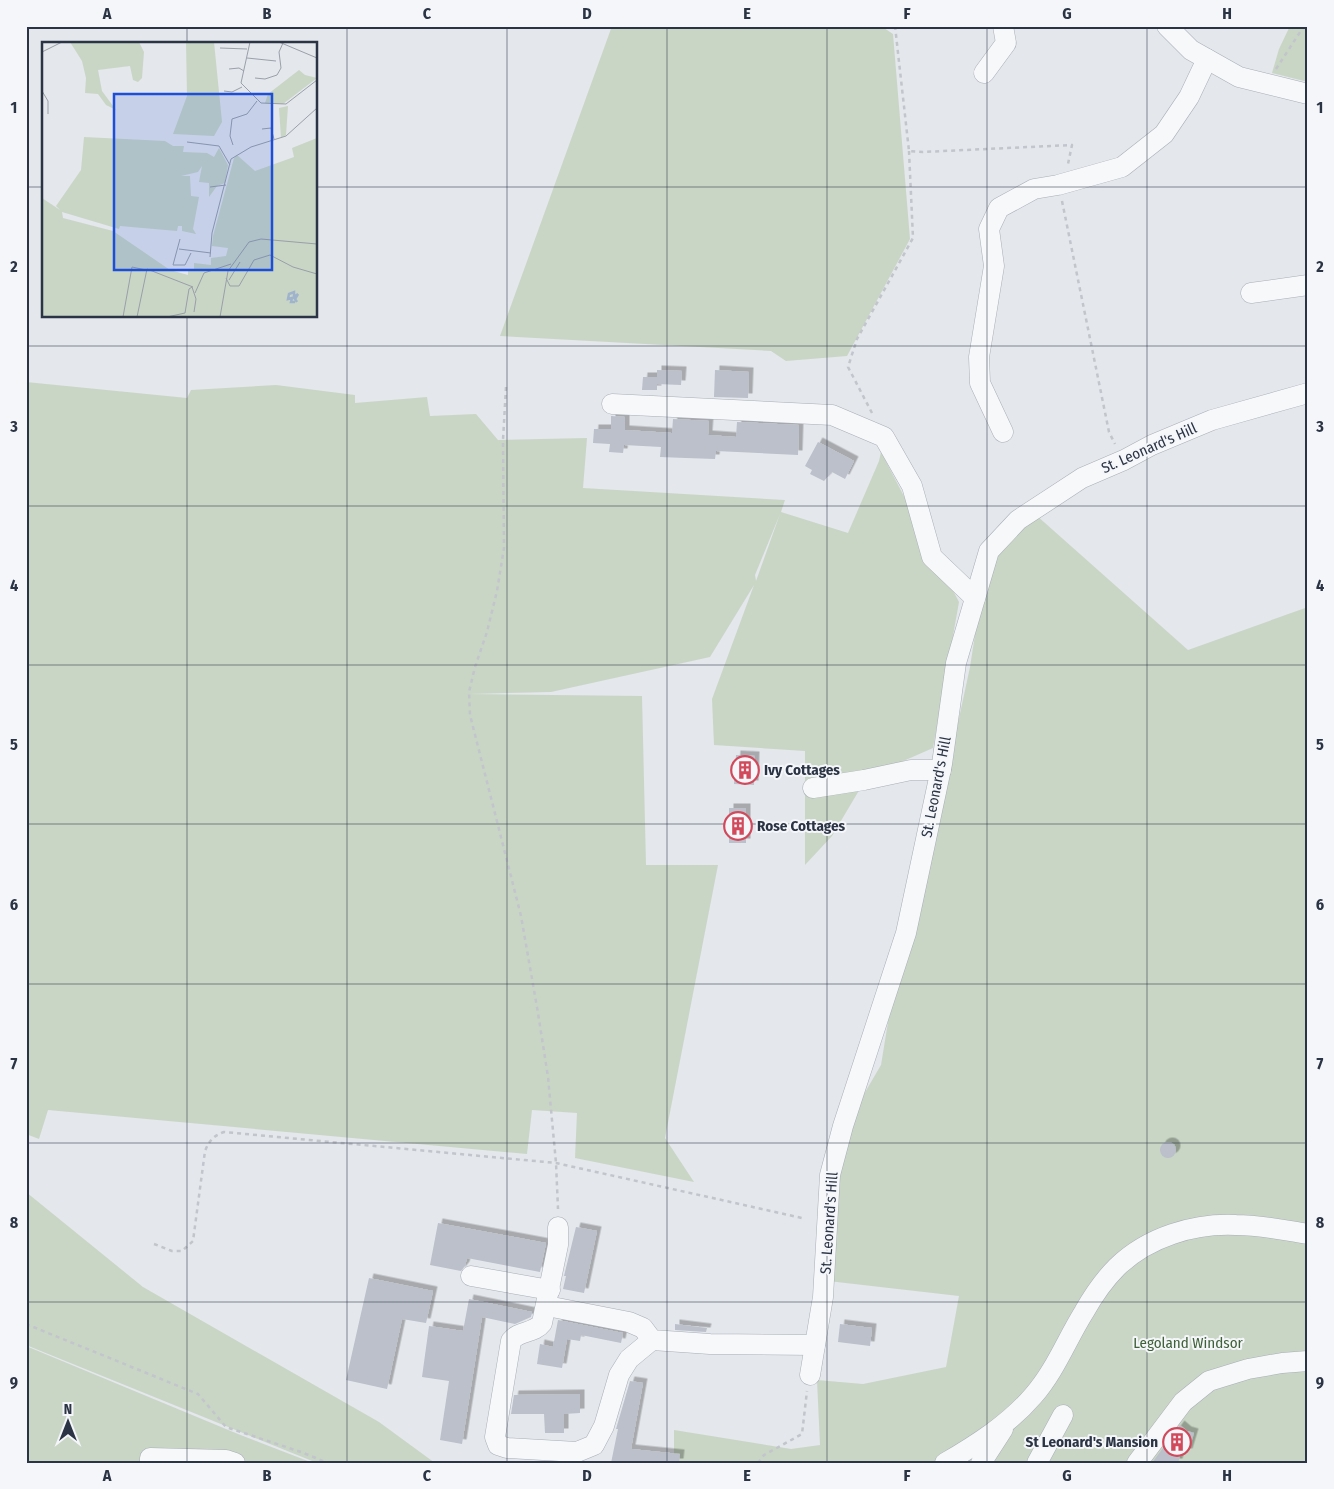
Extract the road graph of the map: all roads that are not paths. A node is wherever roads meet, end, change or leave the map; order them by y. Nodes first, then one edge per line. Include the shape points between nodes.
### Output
1 (1003, 26) edge
2 (1167, 26) edge
3 (1207, 59) junction
4 (984, 73) dead end
5 (1308, 94) edge
6 (1308, 285) edge
7 (1251, 293) dead end
8 (1308, 393) edge
9 (612, 404) dead end
10 (1003, 432) dead end
11 (975, 598) junction
12 (941, 770) junction
13 (813, 788) dead end
14 (558, 1227) road end
15 (1308, 1234) edge
16 (471, 1276) dead end
17 (548, 1298) junction
18 (652, 1340) junction
19 (815, 1345) junction
20 (1308, 1361) edge
21 (810, 1375) road end
22 (1063, 1415) dead end
23 (1011, 1417) junction
24 (150, 1463) edge
25 (236, 1463) edge
26 (945, 1463) edge
27 (981, 1463) edge
28 (1038, 1463) edge
29 (1137, 1463) edge

1 - 4 street via 1006,43
2 - 3 street via 1191,50
3 - 5 street via 1239,77
3 - 10 street via 1189,97 1164,134 1122,167 1034,189 999,208 988,229 994,266 979,357 980,383
6 - 7 street
8 - 11 street, St. Leonard's Hill via 1212,420 1082,478 1018,520 989,551
9 - 11 street via 832,415 884,437 912,486 932,556
11 - 12 street, St. Leonard's Hill via 956,663
12 - 13 street via 911,770
12 - 19 street, St. Leonard's Hill via 906,933 830,1175 823,1297
14 - 17 street via 558,1245
15 - 23 street via 1211,1225 1163,1238 1139,1250 1118,1266 1099,1288 1052,1372
16 - 17 street
17 - 18 street via 629,1322 643,1328
17 - 18 street via 542,1323 537,1329 515,1336 512,1341 495,1437 498,1445 577,1452 594,1445 604,1426 619,1375 629,1359
18 - 19 street
19 - 21 street, St. Leonard's Hill
20 - 29 street via 1248,1369 1209,1381 1183,1402
22 - 28 street
23 - 26 street
23 - 27 street
24 - 25 street via 150,1458

